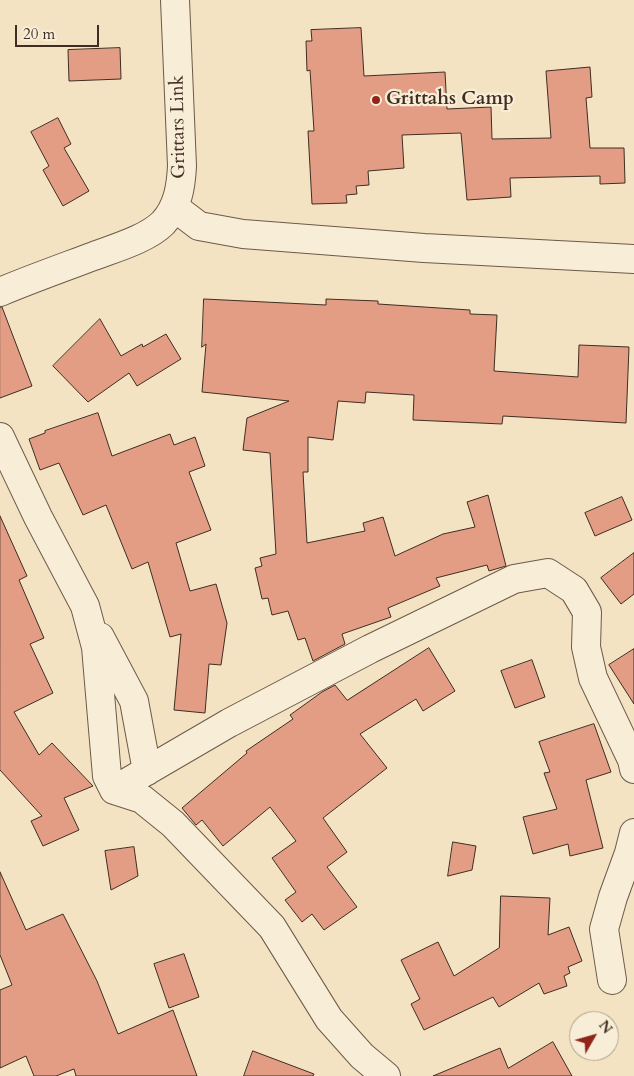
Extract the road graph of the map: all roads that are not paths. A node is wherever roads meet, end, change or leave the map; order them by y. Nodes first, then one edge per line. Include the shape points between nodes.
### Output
1 (175, 0) edge
2 (174, 207) junction
3 (634, 259) edge
4 (0, 292) edge
5 (0, 437) edge
6 (87, 615) junction
7 (634, 769) edge
8 (147, 771) junction
9 (114, 790) junction
10 (634, 833) edge
11 (612, 980) dead end
12 (386, 1076) edge

1 - 2 street, Grittars Link via 182,166
2 - 3 street via 199,226 243,234
2 - 4 street, Grittars Link via 163,223 143,236
5 - 6 street
6 - 8 street via 134,701
6 - 9 street via 96,647 107,776
7 - 8 street via 593,678 586,647 587,612 574,590 548,572 514,579 379,645 229,723
8 - 9 street
9 - 12 street via 142,799 173,824 272,927 329,1019 362,1056
10 - 11 street via 604,929

